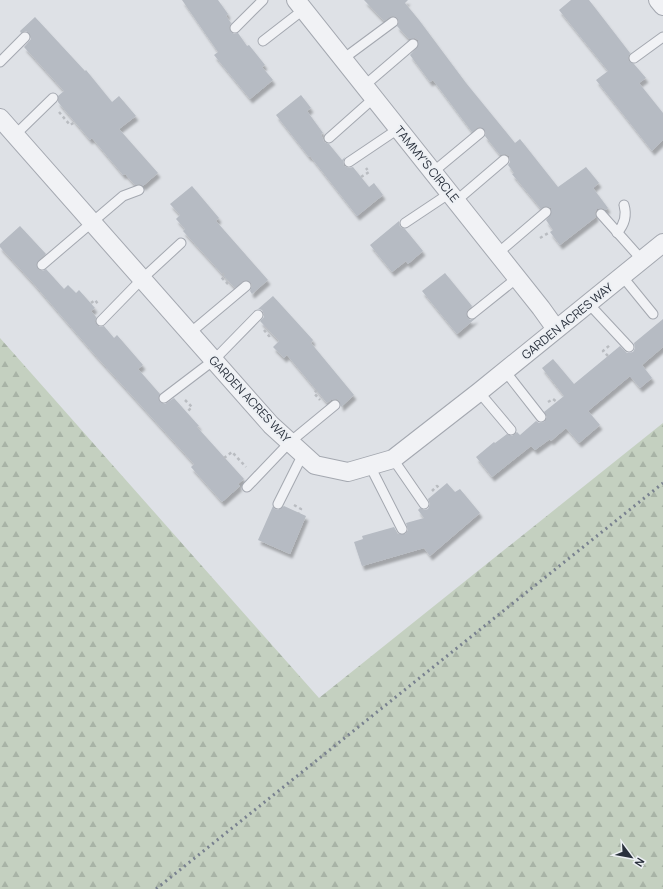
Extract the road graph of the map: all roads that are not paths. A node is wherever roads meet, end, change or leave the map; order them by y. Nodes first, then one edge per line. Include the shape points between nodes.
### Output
1 (263, 0) edge
2 (658, 0) edge
3 (300, 5) edge
4 (663, 6) edge
5 (393, 22) dead end
6 (235, 28) dead end
7 (25, 37) dead end
8 (663, 37) edge
9 (263, 41) dead end
10 (413, 44) dead end
11 (634, 58) dead end
12 (343, 59) junction
13 (0, 62) edge
14 (369, 92) junction
15 (51, 100) road end
16 (0, 118) edge
17 (398, 129) junction
18 (480, 133) dead end
19 (15, 135) junction
20 (329, 138) dead end
21 (504, 160) dead end
22 (349, 162) dead end
23 (433, 172) junction
24 (138, 190) dead end
25 (453, 197) junction
26 (624, 205) dead end
27 (546, 212) dead end
28 (601, 214) dead end
29 (92, 223) junction
30 (405, 223) dead end
31 (617, 233) junction
32 (181, 243) dead end
33 (663, 243) edge
34 (498, 253) junction
35 (642, 260) junction
36 (42, 265) dead end
37 (622, 276) junction
38 (518, 278) junction
39 (142, 279) junction
40 (246, 286) dead end
41 (588, 303) junction
42 (472, 314) dead end
43 (653, 314) dead end
44 (258, 315) dead end
45 (101, 321) dead end
46 (556, 329) junction
47 (190, 333) junction
48 (629, 348) dead end
49 (214, 360) junction
50 (505, 371) junction
51 (479, 392) junction
52 (164, 398) dead end
53 (335, 405) dead end
54 (541, 417) dead end
55 (511, 430) dead end
56 (297, 448) junction
57 (393, 459) junction
58 (370, 466) junction
59 (247, 486) dead end
60 (278, 504) dead end
61 (424, 504) dead end
62 (402, 529) dead end

1 - 6 lane
2 - 4 street
3 - 9 lane
3 - 12 street, TAMMY'S CIRCLE
5 - 12 lane
7 - 13 lane
8 - 11 lane
10 - 14 lane
12 - 14 street, TAMMY'S CIRCLE
14 - 17 street, TAMMY'S CIRCLE
14 - 20 lane
15 - 19 lane
16 - 19 street, GARDEN ACRES WAY
17 - 22 lane
17 - 23 street, TAMMY'S CIRCLE
18 - 23 lane
19 - 29 street, GARDEN ACRES WAY
21 - 25 lane
23 - 25 street, TAMMY'S CIRCLE
24 - 29 lane via 122,196
25 - 30 lane
25 - 34 street, TAMMY'S CIRCLE
26 - 31 lane via 624,226
27 - 34 lane
28 - 31 lane
29 - 36 lane
29 - 39 street, GARDEN ACRES WAY
31 - 35 lane
32 - 39 lane
33 - 35 street, GARDEN ACRES WAY
34 - 38 street, TAMMY'S CIRCLE
35 - 37 street, GARDEN ACRES WAY
37 - 41 street, GARDEN ACRES WAY
37 - 43 lane
38 - 42 lane
38 - 46 street, TAMMY'S CIRCLE
39 - 45 lane
39 - 47 street, GARDEN ACRES WAY
40 - 47 lane
41 - 46 street, GARDEN ACRES WAY
41 - 48 lane
44 - 49 lane
46 - 50 street, GARDEN ACRES WAY
47 - 49 street, GARDEN ACRES WAY
49 - 52 lane
49 - 56 street, GARDEN ACRES WAY via 271,425
50 - 51 street, GARDEN ACRES WAY
50 - 54 lane
51 - 55 lane
51 - 57 street, GARDEN ACRES WAY
53 - 56 lane
56 - 58 street, GARDEN ACRES WAY via 315,465 348,472
56 - 59 lane
56 - 60 lane
57 - 58 street, GARDEN ACRES WAY
57 - 61 lane
58 - 62 lane

